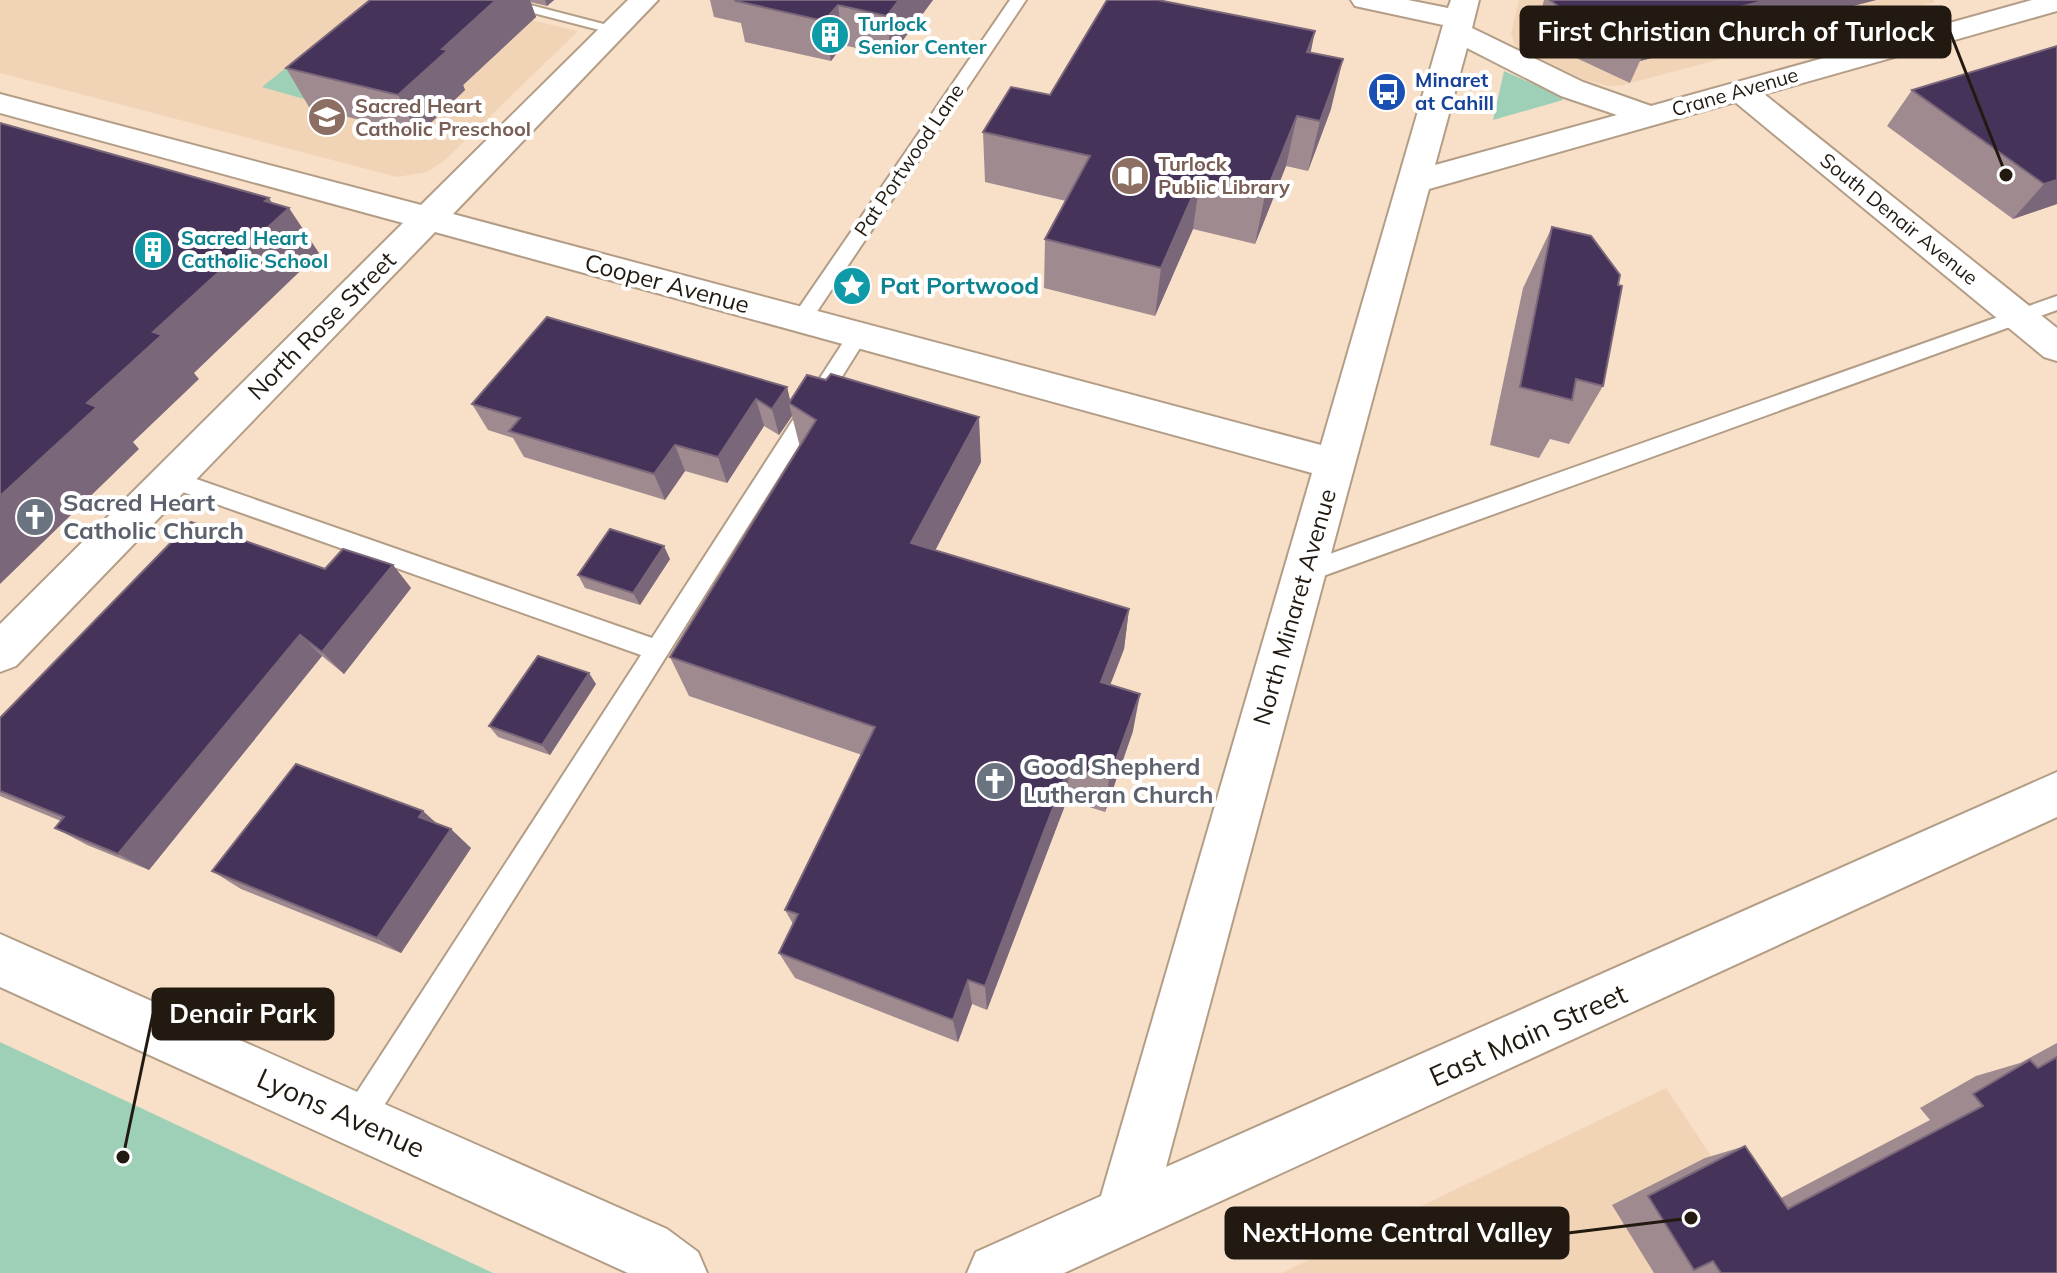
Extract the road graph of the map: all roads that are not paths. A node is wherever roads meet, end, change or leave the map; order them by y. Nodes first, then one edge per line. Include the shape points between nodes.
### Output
1 (491, 0) edge
2 (644, 0) edge
3 (1018, 0) edge
4 (1365, 0) edge
5 (2057, 2) edge
6 (1460, 17) edge
7 (615, 29) junction
8 (1741, 91) junction
9 (0, 103) edge
10 (1650, 116) junction
11 (1414, 182) junction
12 (427, 219) junction
13 (2057, 303) edge
14 (2018, 317) junction
15 (801, 320) junction
16 (858, 335) junction
17 (2057, 348) edge
18 (1335, 464) junction
19 (171, 479) junction
20 (1304, 573) junction
21 (657, 650) junction
22 (0, 653) edge
23 (2057, 794) edge
24 (0, 960) edge
25 (357, 1120) junction
26 (1125, 1214) junction
27 (1023, 1267) edge
28 (677, 1273) edge

1 - 7 lane
2 - 7 street, North Rose Street
3 - 15 lane, Pat Portwood Lane
4 - 6 street
5 - 8 street, Crane Avenue
6 - 10 street via 1572,89
6 - 11 street, North Minaret Avenue
7 - 12 street, North Rose Street
8 - 10 street, Crane Avenue
8 - 14 street, South Denair Avenue
9 - 12 street, Cooper Avenue
10 - 11 street, Crane Avenue
11 - 18 street, North Minaret Avenue
12 - 15 street, Cooper Avenue
12 - 19 street, North Rose Street
13 - 14 lane
14 - 17 street, South Denair Avenue
14 - 20 lane
15 - 16 street, Cooper Avenue
16 - 18 street, Cooper Avenue
16 - 21 lane
18 - 20 street, North Minaret Avenue
19 - 21 lane
19 - 22 street, North Rose Street
20 - 26 street, North Minaret Avenue
21 - 25 lane
23 - 26 street, East Main Street
24 - 25 street, Lyons Avenue
25 - 28 street, Lyons Avenue via 646,1250
26 - 27 street, East Main Street

